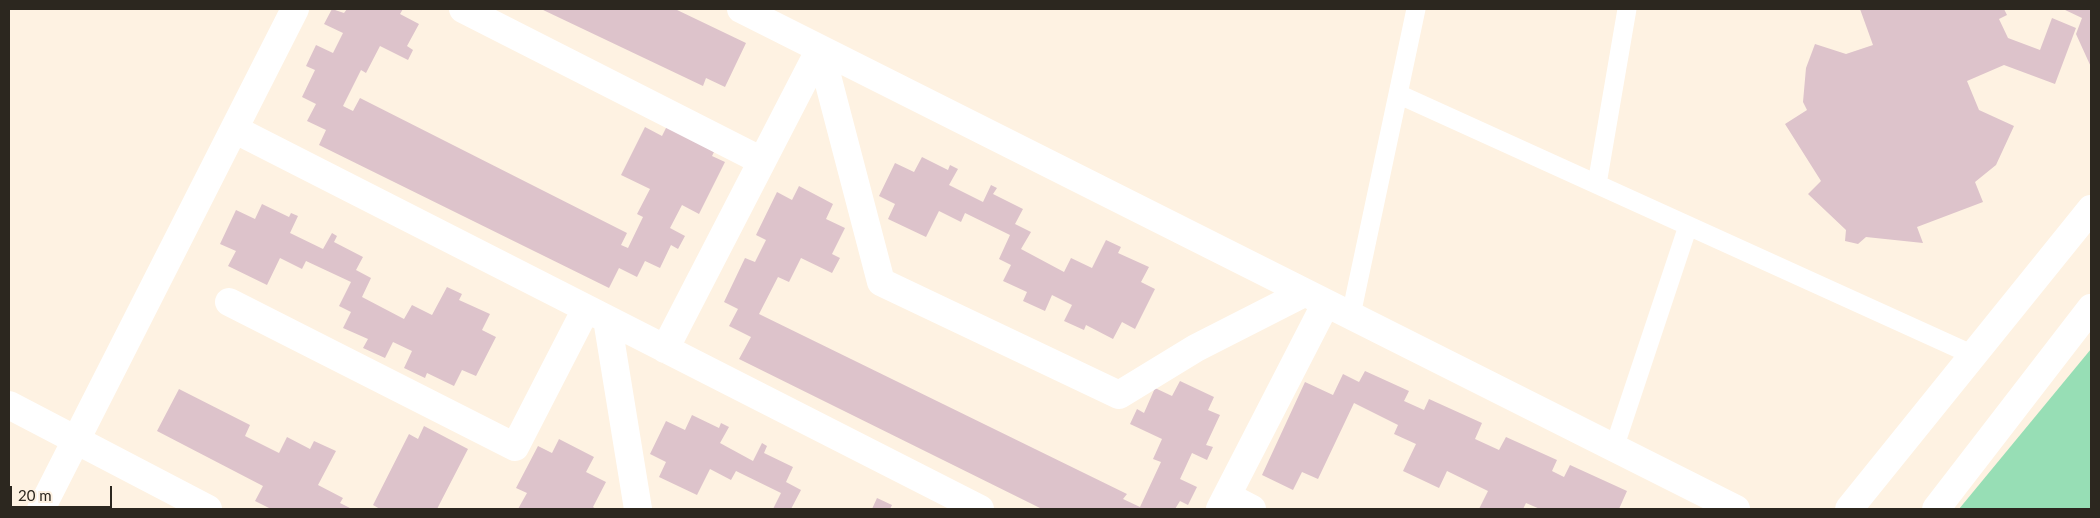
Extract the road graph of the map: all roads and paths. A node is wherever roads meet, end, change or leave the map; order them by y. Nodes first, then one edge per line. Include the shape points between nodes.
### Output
1 (295, 9) edge
2 (462, 9) edge
3 (741, 9) edge
4 (1416, 9) edge
5 (1627, 9) edge
6 (820, 49) junction
7 (1398, 94) junction
8 (234, 129) junction
9 (762, 161) junction
10 (1598, 184) junction
11 (2091, 209) edge
12 (1688, 226) junction
13 (1315, 298) junction
14 (229, 302) dead end
15 (2091, 308) edge
16 (597, 314) junction
17 (1351, 316) junction
18 (665, 349) junction
19 (1973, 356) junction
20 (9, 405) edge
21 (74, 440) junction
22 (1614, 448) junction
23 (1223, 503) edge
24 (41, 509) edge
25 (208, 509) edge
26 (638, 509) edge
27 (980, 509) edge
28 (1252, 509) edge
29 (1736, 509) edge
30 (1849, 509) edge
31 (1936, 509) edge

1 - 8 street
2 - 9 street
3 - 6 street
4 - 7 lane
5 - 10 lane
6 - 9 street
6 - 13 street
6 - 13 street via 880,282 1119,395 1196,348
7 - 10 lane
7 - 17 lane
8 - 16 street
8 - 21 street
9 - 18 street
10 - 12 lane
11 - 19 street
12 - 19 lane
12 - 22 lane
13 - 17 street
13 - 23 street
14 - 16 street via 515,448
15 - 31 street
16 - 18 street
16 - 26 street
17 - 22 street
18 - 27 street
19 - 30 street
20 - 21 street
21 - 24 street
21 - 25 street
22 - 29 street
23 - 28 street

